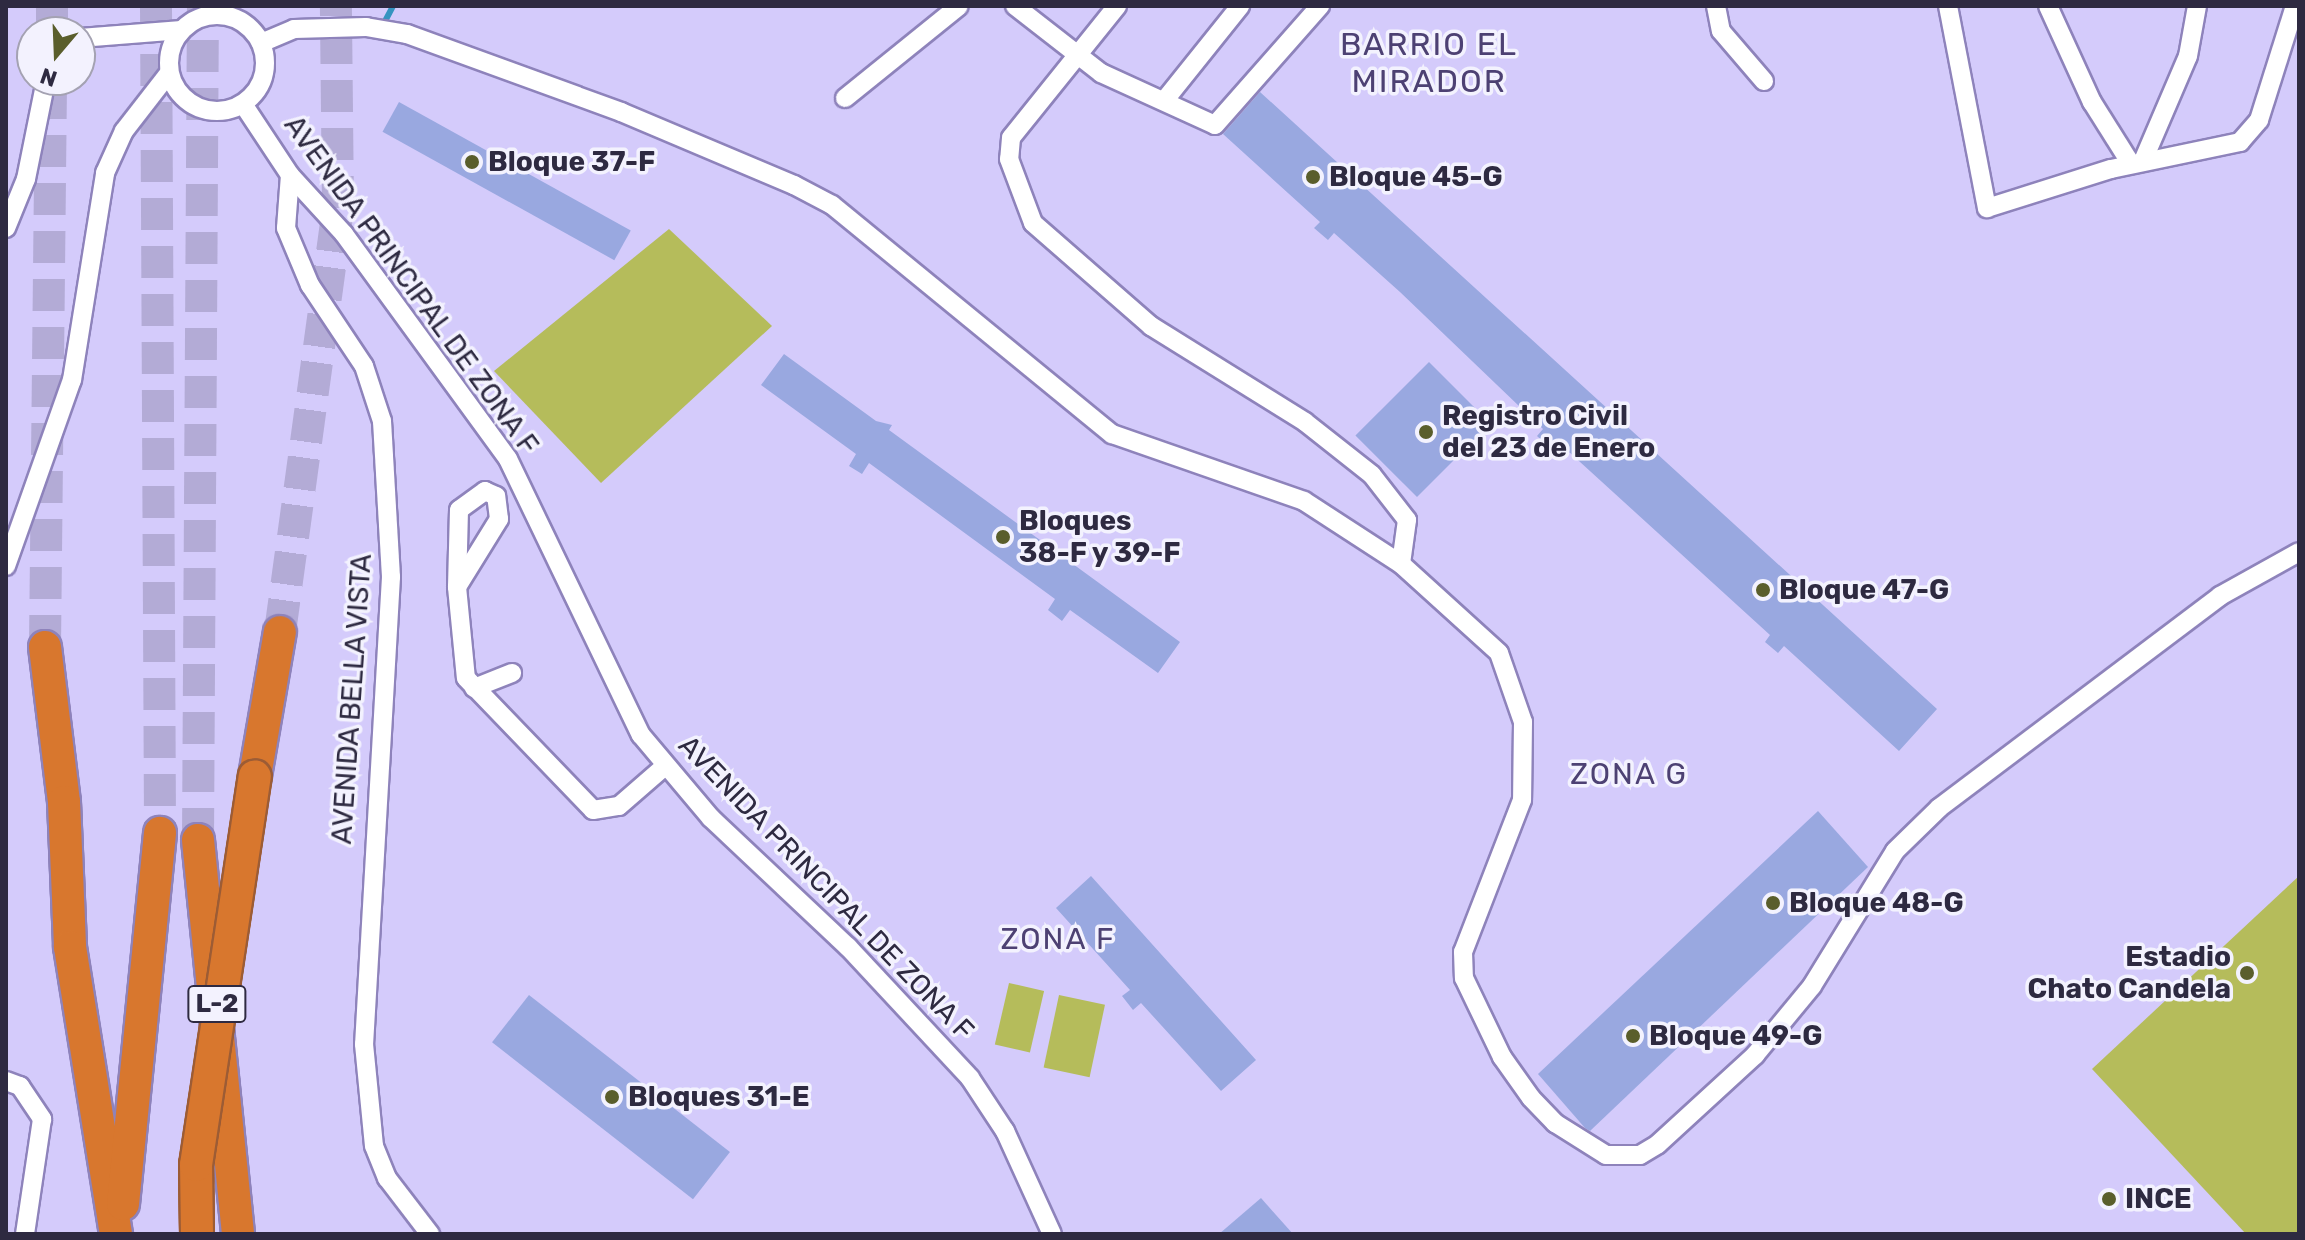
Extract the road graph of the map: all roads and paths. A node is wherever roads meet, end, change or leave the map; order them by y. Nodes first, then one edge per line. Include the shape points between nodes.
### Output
1 (959, 6) edge
2 (1015, 6) edge
3 (1117, 6) edge
4 (1240, 6) edge
5 (1320, 6) edge
6 (1716, 6) edge
7 (1948, 6) edge
8 (2048, 6) edge
9 (2197, 6) edge
10 (2295, 6) edge
11 (200, 11) edge
12 (182, 30) junction
13 (96, 37) edge
14 (261, 43) junction
15 (1076, 58) junction
16 (169, 73) junction
17 (1764, 81) dead end
18 (43, 96) edge
19 (845, 98) dead end
20 (1164, 101) junction
21 (243, 104) junction
22 (2137, 163) junction
23 (290, 175) junction
24 (6, 228) edge
25 (2299, 552) edge
26 (1401, 564) junction
27 (6, 566) edge
28 (457, 587) dead end
29 (280, 632) tunnel mouth
30 (45, 647) tunnel mouth
31 (512, 673) dead end
32 (474, 688) junction
33 (665, 766) junction
34 (160, 833) tunnel mouth
35 (198, 840) tunnel mouth
36 (6, 1081) edge
37 (25, 1234) edge
38 (118, 1234) edge
39 (197, 1234) edge
40 (238, 1234) edge
41 (430, 1234) edge
42 (1052, 1234) edge

1 - 19 street
2 - 15 street
3 - 15 street
4 - 20 street
5 - 20 street via 1222,121 1208,125
6 - 17 street via 1721,31
7 - 22 street via 1987,208
8 - 22 street via 2092,102
9 - 22 street via 2188,56
10 - 22 street via 2250,134 2220,150
11 - 12 street
11 - 14 street via 236,19
12 - 13 street
12 - 16 street via 170,49
14 - 21 street via 264,77
14 - 26 street via 294,29 366,27 407,34 621,112 794,185 832,205 1112,434 1304,501
15 - 20 street
15 - 26 street via 1011,138 1009,159 1033,223 1151,326 1305,422 1372,475 1407,520
16 - 21 street via 179,94 198,108 221,112
16 - 27 street via 124,131 105,173 72,380
18 - 24 street via 26,179
21 - 23 street, AVENIDA PRINCIPAL DE ZONA F
23 - 33 street, AVENIDA PRINCIPAL DE ZONA F via 344,234 508,459 618,696
23 - 41 street, AVENIDA BELLA VISTA via 286,228 310,285 364,366 382,421 391,577 369,867 366,1085 374,1146 387,1178
25 - 26 street via 2220,596 1917,828 1895,851 1812,986 1755,1055 1658,1144 1623,1158 1575,1138 1531,1098 1471,998 1463,952 1522,800 1523,722 1499,653
28 - 32 street via 461,668
29 - 39 highway, L-2, bridge via 196,1165
30 - 38 highway, L-2 via 64,802 70,947
31 - 32 street
32 - 33 street via 593,810 619,806
33 - 42 street, AVENIDA PRINCIPAL DE ZONA F via 970,1078 1005,1131
34 - 38 highway, L-2
35 - 40 highway, L-2
36 - 37 street via 20,1086 42,1119

